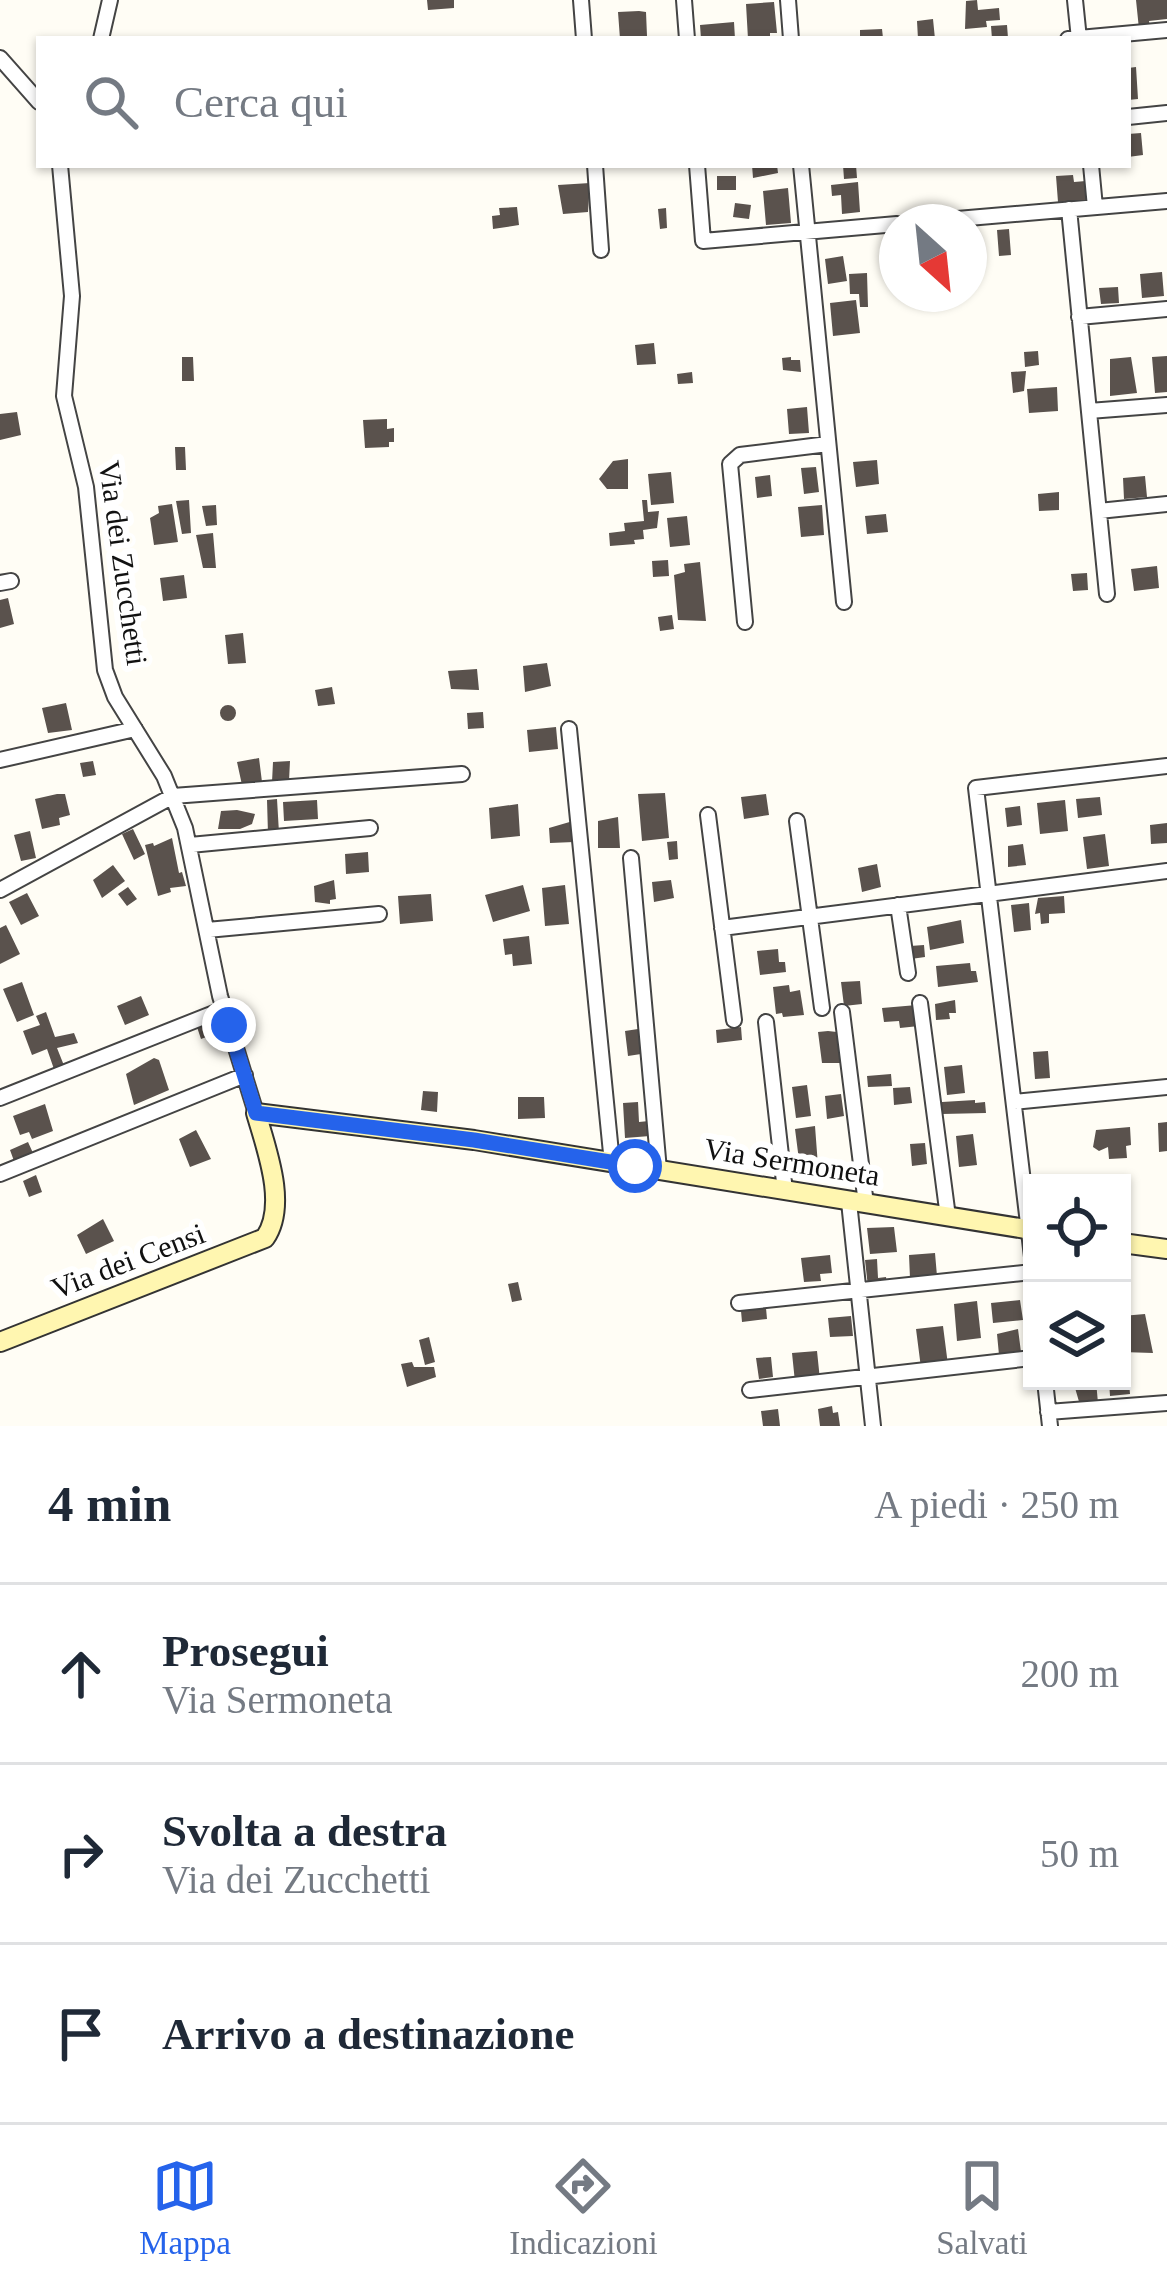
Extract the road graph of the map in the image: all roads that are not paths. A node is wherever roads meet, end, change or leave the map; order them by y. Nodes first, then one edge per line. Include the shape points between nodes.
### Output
1 (110, 0) edge
2 (581, 0) edge
3 (684, 0) edge
4 (788, 0) edge
5 (1075, 0) edge
6 (1167, 30) edge
7 (102, 36) edge
8 (584, 36) edge
9 (687, 36) edge
10 (791, 36) edge
11 (1078, 36) edge
12 (1108, 36) edge
13 (0, 58) edge
14 (36, 99) edge
15 (1167, 113) edge
16 (1131, 117) edge
17 (61, 168) edge
18 (595, 168) edge
19 (697, 168) edge
20 (801, 168) edge
21 (1090, 168) edge
22 (1167, 201) edge
23 (1095, 207) junction
24 (1070, 209) junction
25 (987, 216) edge
26 (879, 226) edge
27 (807, 232) junction
28 (602, 250) dead end
29 (1167, 309) edge
30 (1079, 317) junction
31 (1167, 405) edge
32 (1089, 411) junction
33 (829, 444) junction
34 (1167, 504) edge
35 (1099, 511) junction
36 (1107, 594) dead end
37 (844, 602) dead end
38 (745, 622) dead end
39 (135, 729) junction
40 (569, 729) dead end
41 (0, 760) edge
42 (1167, 766) edge
43 (462, 774) dead end
44 (173, 796) junction
45 (708, 814) dead end
46 (797, 821) dead end
47 (370, 828) dead end
48 (190, 845) junction
49 (631, 858) dead end
50 (0, 867) edge
51 (1167, 871) edge
52 (3, 889) edge
53 (989, 893) junction
54 (898, 905) junction
55 (379, 914) dead end
56 (809, 916) junction
57 (722, 928) junction
58 (207, 930) junction
59 (908, 973) dead end
60 (920, 1003) dead end
61 (822, 1007) dead end
62 (224, 1010) junction
63 (842, 1012) dead end
64 (734, 1020) dead end
65 (766, 1022) dead end
66 (244, 1075) junction
67 (1167, 1087) edge
68 (0, 1098) edge
69 (1014, 1102) junction
70 (256, 1113) junction
71 (612, 1162) junction
72 (659, 1170) junction
73 (0, 1174) edge
74 (1023, 1174) edge
75 (785, 1191) junction
76 (857, 1203) junction
77 (948, 1217) junction
78 (272, 1229) joint
79 (1023, 1229) edge
80 (1131, 1244) edge
81 (1167, 1250) edge
82 (1023, 1274) edge
83 (858, 1290) junction
84 (739, 1303) dead end
85 (0, 1342) edge
86 (1023, 1359) edge
87 (866, 1377) junction
88 (751, 1390) dead end
89 (1167, 1403) edge
90 (1049, 1419) edge
91 (873, 1426) edge

1 - 7 street
2 - 8 street
3 - 9 street
4 - 10 street
5 - 11 street
6 - 12 street
13 - 14 street
15 - 16 street
17 - 39 street, Via dei Zucchetti via 72,296 65,403 86,488 106,676
18 - 28 street
19 - 27 street via 703,242
20 - 27 street
21 - 23 street
22 - 23 street
23 - 24 street
24 - 25 street
24 - 30 street
26 - 27 street
27 - 33 street
29 - 30 street
30 - 32 street
31 - 32 street
32 - 35 street
33 - 37 street
33 - 38 street via 732,460
34 - 35 street
35 - 36 street
39 - 41 street
39 - 44 street, Via dei Zucchetti
40 - 71 street
42 - 53 street via 976,788
43 - 44 street
44 - 48 street, Via dei Zucchetti
44 - 52 street
45 - 57 street
46 - 56 street
47 - 48 street
48 - 58 street, Via dei Zucchetti
49 - 72 street
50 - 52 street
51 - 53 street
53 - 54 street
53 - 69 street
54 - 56 street
54 - 59 street
55 - 58 street
56 - 57 street
56 - 61 street
57 - 64 street
58 - 62 street, Via dei Zucchetti
60 - 77 street
62 - 66 street, Via dei Zucchetti
62 - 68 street
63 - 76 street
65 - 75 street
66 - 70 street, Via dei Zucchetti
66 - 73 street
67 - 69 street
69 - 74 street
70 - 71 street, Via Sermoneta
70 - 78 street, Via dei Zucchetti via 272,1178
71 - 72 street, Via Sermoneta
72 - 75 street, Via Sermoneta
75 - 76 street, Via Sermoneta
76 - 77 street, Via Sermoneta
76 - 83 street
77 - 79 street, Via Sermoneta
78 - 85 street, Via dei Censi via 242,1250
80 - 81 street
82 - 83 street
83 - 84 street
83 - 87 street
86 - 87 street
87 - 88 street
87 - 91 street
89 - 90 street

